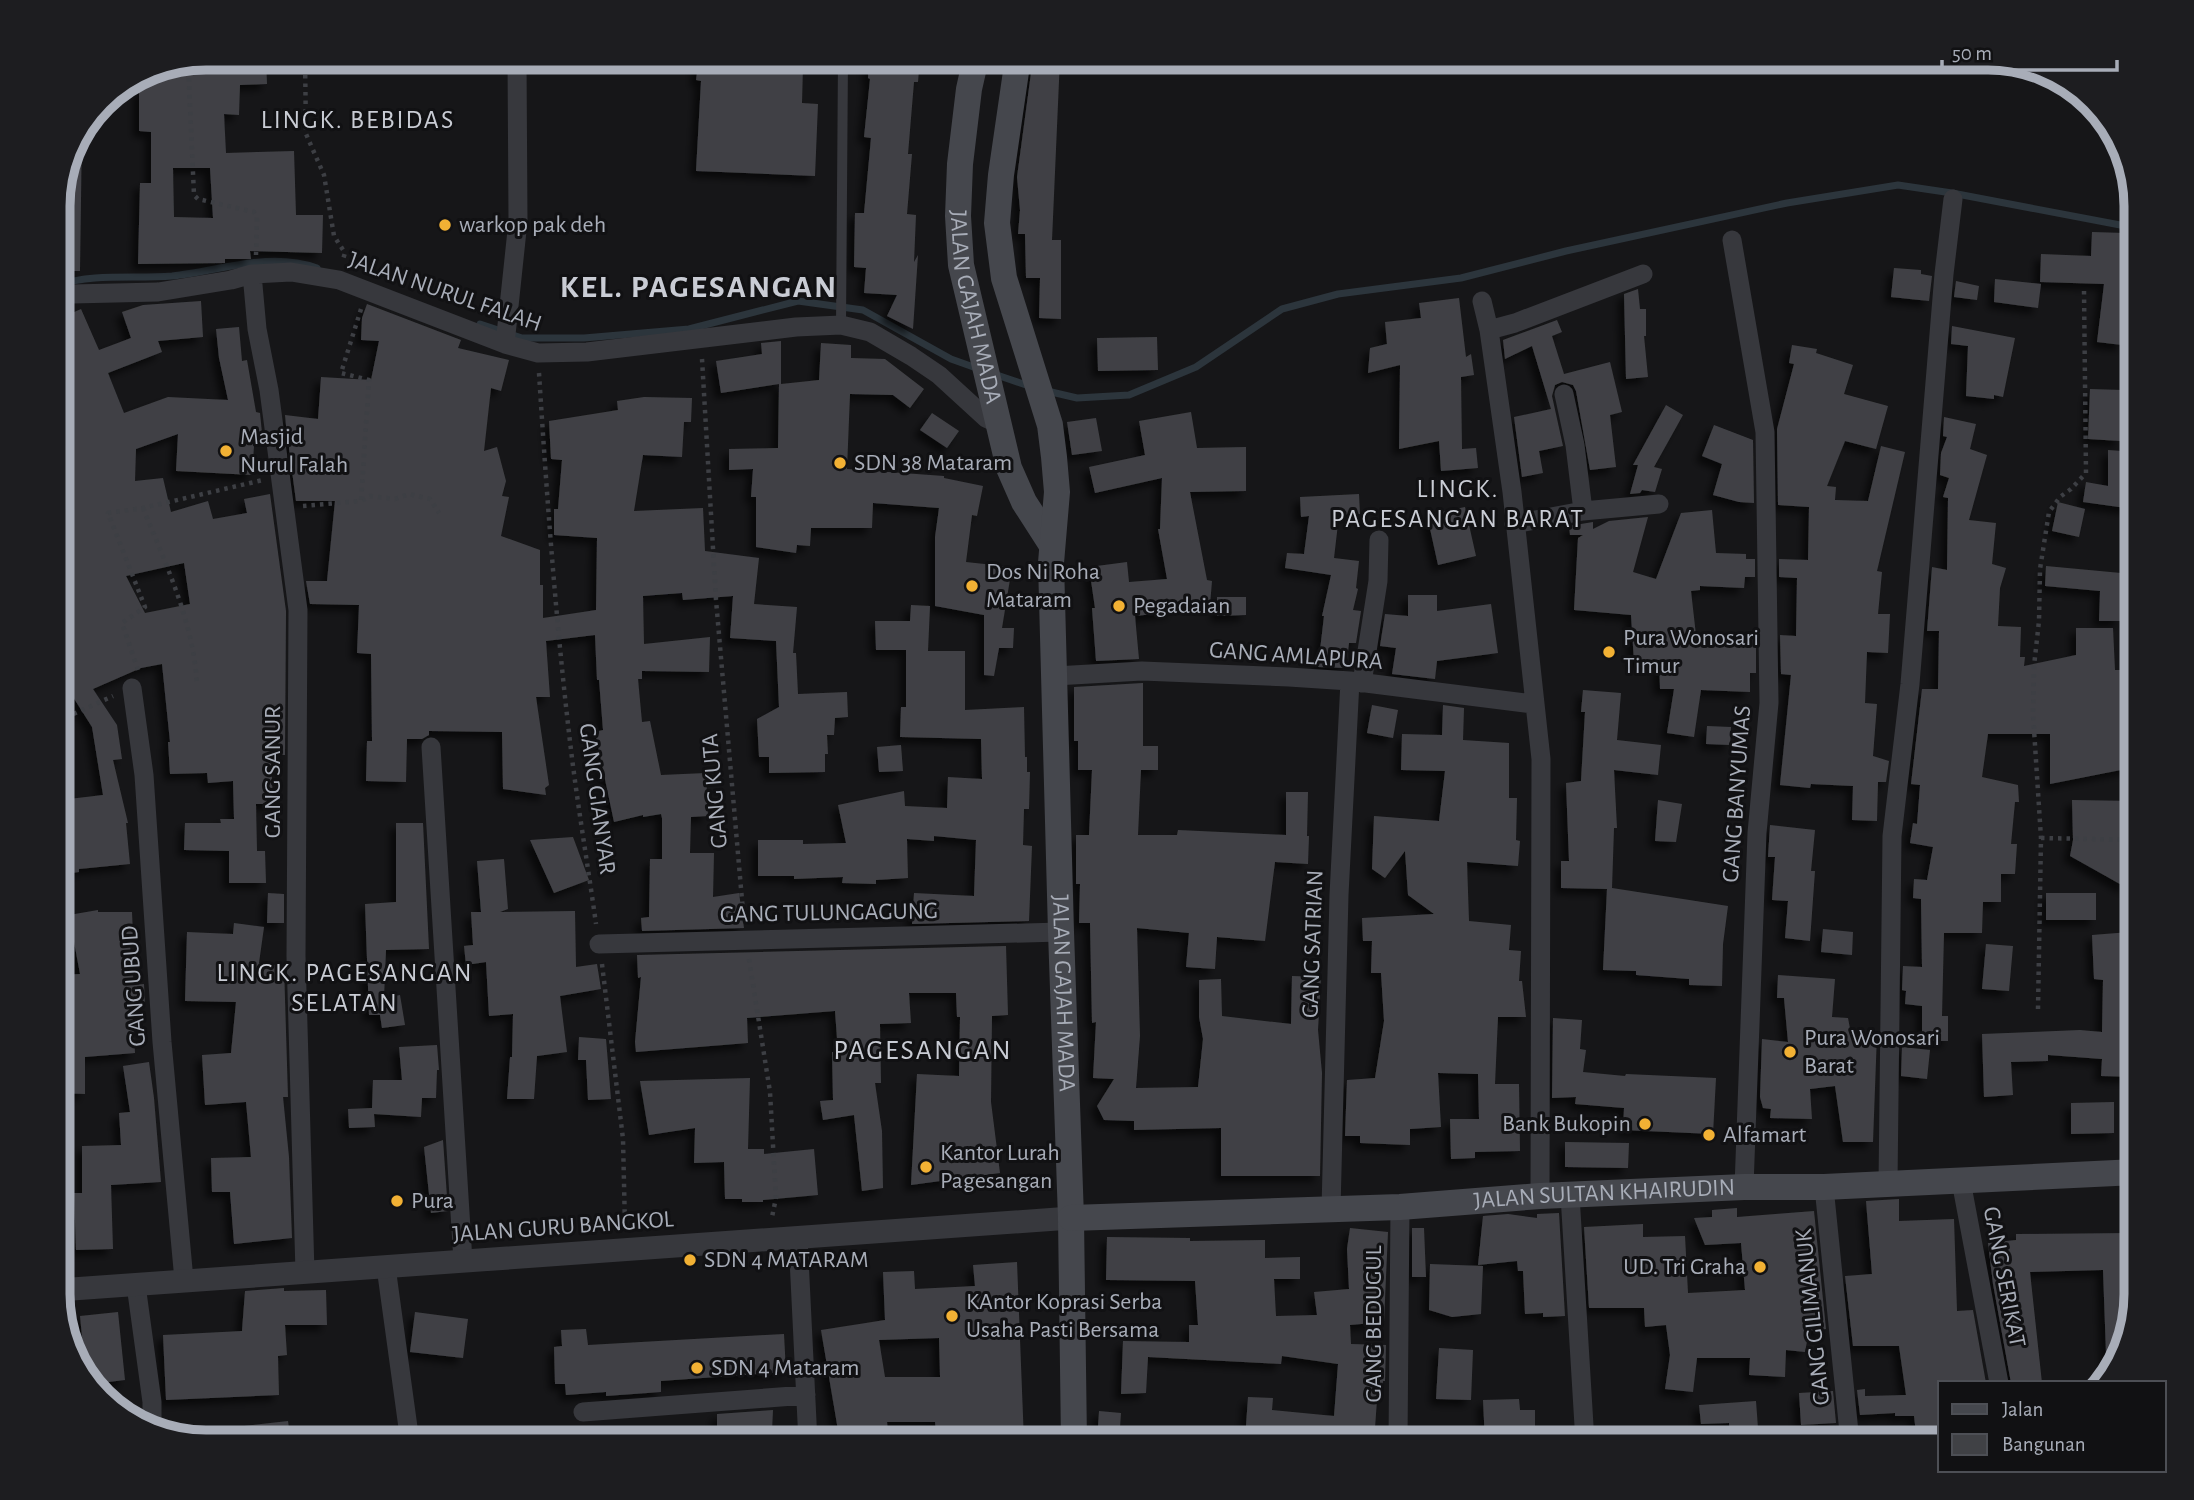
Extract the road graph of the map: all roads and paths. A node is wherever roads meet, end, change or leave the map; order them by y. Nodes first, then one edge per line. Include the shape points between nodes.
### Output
1 (305, 70) edge
2 (517, 70) edge
3 (843, 70) edge
4 (973, 70) edge
5 (1012, 70) edge
6 (188, 71) edge
7 (1953, 200) dead end
8 (1732, 240) dead end
9 (255, 251) dead end
10 (345, 253) dead end
11 (251, 274) junction
12 (1643, 274) dead end
13 (2084, 290) dead end
14 (367, 292) junction
15 (70, 295) edge
16 (1482, 301) dead end
17 (840, 322) junction
18 (1489, 330) junction
19 (507, 335) junction
20 (701, 338) junction
21 (538, 353) junction
22 (1564, 394) dead end
23 (997, 423) junction
24 (281, 475) junction
25 (361, 501) junction
26 (1659, 504) dead end
27 (285, 507) junction
28 (143, 508) junction
29 (1583, 511) junction
30 (439, 513) dead end
31 (1514, 524) junction
32 (1379, 540) dead end
33 (1051, 544) junction
34 (1055, 676) junction
35 (1356, 682) junction
36 (197, 685) dead end
37 (132, 688) junction
38 (1534, 704) junction
39 (70, 716) edge
40 (431, 747) dead end
41 (2041, 838) junction
42 (2124, 840) edge
43 (1061, 932) junction
44 (746, 939) junction
45 (599, 944) junction
46 (2038, 1009) dead end
47 (2124, 1179) edge
48 (1961, 1181) junction
49 (1888, 1184) junction
50 (1744, 1187) junction
51 (1824, 1187) junction
52 (1570, 1195) junction
53 (1540, 1196) junction
54 (1400, 1207) junction
55 (1331, 1209) junction
56 (1071, 1218) junction
57 (798, 1238) junction
58 (767, 1239) junction
59 (626, 1249) junction
60 (463, 1261) junction
61 (386, 1267) junction
62 (304, 1273) junction
63 (184, 1280) junction
64 (136, 1285) junction
65 (70, 1289) edge
66 (1999, 1381) edge
67 (806, 1395) junction
68 (583, 1412) dead end
69 (152, 1419) edge
70 (408, 1430) edge
71 (807, 1430) edge
72 (1074, 1430) edge
73 (1398, 1430) edge
74 (1584, 1430) edge
75 (1849, 1430) edge

1 - 10 path via 306,134 324,175 334,236
2 - 19 street via 518,221
3 - 17 lane
4 - 23 main road, JALAN GAJAH MADA via 960,164 961,265
5 - 33 main road, JALAN GAJAH MADA via 1000,175 999,248 1004,278 1050,425 1057,492
6 - 9 path via 194,195 254,212
7 - 49 street via 1892,835
8 - 50 street, GANG BANYUMAS via 1765,432 1769,703 1757,833
11 - 14 street, JALAN NURUL FALAH via 275,271 318,276
11 - 15 street, JALAN NURUL FALAH via 182,289
11 - 24 street, GANG SANUR
12 - 18 street
13 - 41 path via 2086,473 2049,512 2040,569 2033,714
14 - 19 street, JALAN NURUL FALAH
14 - 25 path via 341,373 369,380
16 - 18 street
17 - 20 street, JALAN NURUL FALAH
17 - 23 street, JALAN NURUL FALAH via 870,332 911,356
18 - 31 street
19 - 21 street, JALAN NURUL FALAH
20 - 21 street, JALAN NURUL FALAH
20 - 44 path, GANG KUTA via 716,600
21 - 45 path, GANG GIANYAR via 561,657
22 - 29 street
23 - 33 main road, JALAN GAJAH MADA via 1024,502
24 - 27 street, GANG SANUR
24 - 28 path
25 - 27 path
25 - 30 path via 370,496 395,499 408,494 430,499
26 - 29 street
27 - 62 street, GANG SANUR via 298,610 296,956
28 - 36 path via 180,600
28 - 37 path via 108,513 145,607 122,623 139,673
29 - 31 street
31 - 38 street
32 - 35 street, GANG SATRIAN via 1378,581
33 - 34 main road, JALAN GAJAH MADA
34 - 35 street, GANG AMLAPURA via 1142,671
34 - 43 main road, JALAN GAJAH MADA
35 - 38 street, GANG AMLAPURA
35 - 55 street, GANG SATRIAN via 1339,895
37 - 39 path
37 - 63 street, GANG UBUD via 144,775
38 - 53 street via 1541,759
40 - 60 street
41 - 42 path
41 - 46 path
43 - 44 street, GANG TULUNGAGUNG
43 - 56 main road, JALAN GAJAH MADA
44 - 45 street, GANG TULUNGAGUNG
44 - 58 path, GANG KUTA via 770,1092 776,1198
45 - 59 path, GANG GIANYAR via 623,1139
47 - 48 main road, JALAN SULTAN KHAIRUDIN
48 - 49 main road, JALAN SULTAN KHAIRUDIN
48 - 66 street, GANG SERIKAT
49 - 51 main road, JALAN SULTAN KHAIRUDIN
50 - 51 main road, JALAN SULTAN KHAIRUDIN
50 - 52 main road, JALAN SULTAN KHAIRUDIN
51 - 75 street, GANG GILIMANUK
52 - 53 main road, JALAN SULTAN KHAIRUDIN
52 - 74 street
53 - 54 main road, JALAN SULTAN KHAIRUDIN
54 - 55 main road, JALAN SULTAN KHAIRUDIN
54 - 73 street, GANG BEDUGUL
55 - 56 main road, JALAN SULTAN KHAIRUDIN
56 - 57 street, JALAN GURU BANGKOL
56 - 72 main road, JALAN GAJAH MADA
57 - 58 street, JALAN GURU BANGKOL
57 - 67 street
58 - 59 street, JALAN GURU BANGKOL
59 - 60 street, JALAN GURU BANGKOL
60 - 61 street, JALAN GURU BANGKOL
61 - 62 street, JALAN GURU BANGKOL
61 - 70 street
62 - 63 street, JALAN GURU BANGKOL
63 - 64 street, JALAN GURU BANGKOL
64 - 65 street, JALAN GURU BANGKOL
64 - 69 street
67 - 68 street
67 - 71 street

